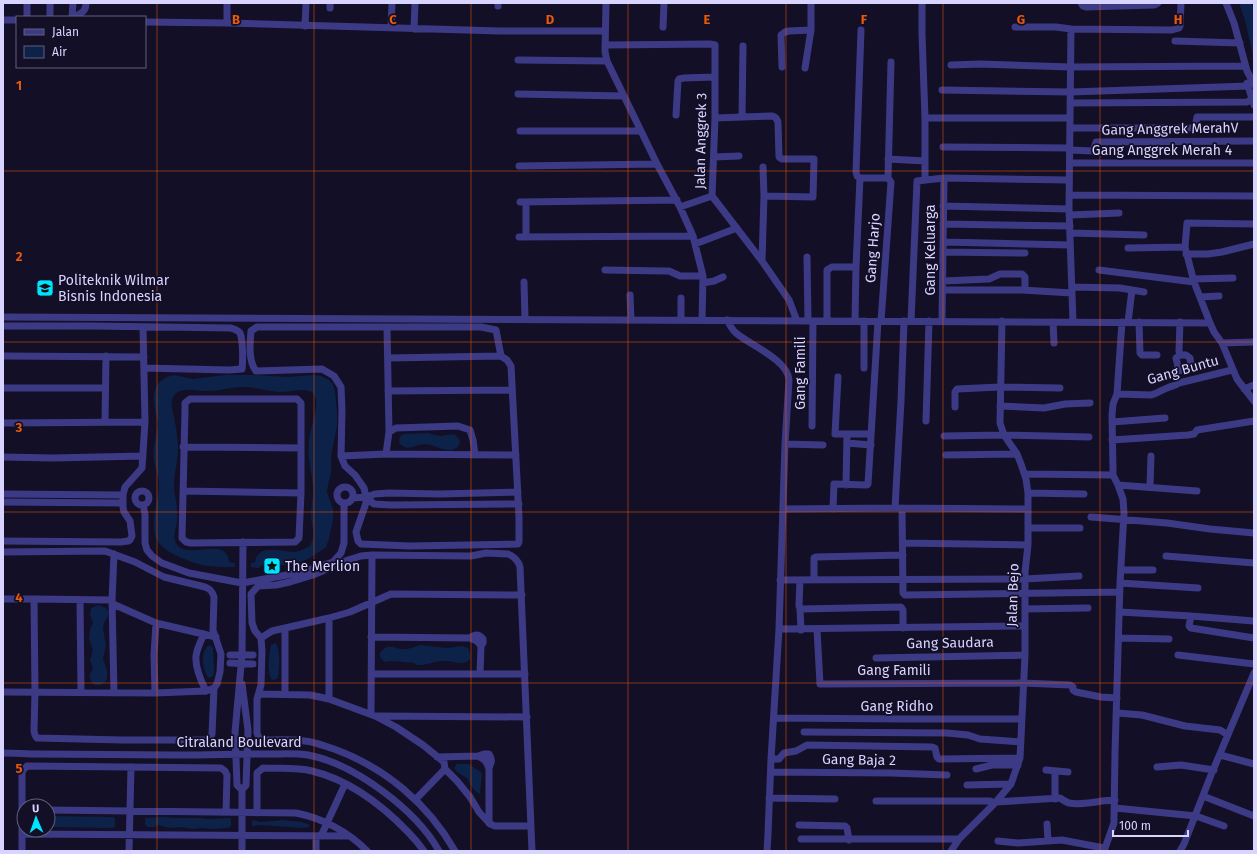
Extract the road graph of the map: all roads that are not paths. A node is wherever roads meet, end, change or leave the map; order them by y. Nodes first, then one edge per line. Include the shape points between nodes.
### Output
1 (27, 3) edge
2 (50, 3) edge
3 (73, 3) edge
4 (86, 3) edge
5 (227, 3) edge
6 (306, 3) edge
7 (392, 3) edge
8 (415, 3) edge
9 (606, 3) edge
10 (664, 3) edge
11 (811, 3) edge
12 (922, 3) edge
13 (1081, 3) edge
14 (1158, 3) edge
15 (1181, 3) edge
16 (1226, 3) edge
17 (27, 16) edge
18 (50, 16) edge
19 (73, 16) edge
20 (75, 16) edge
21 (3, 20) edge
22 (16, 20) edge
23 (146, 22) edge
24 (227, 23) junction
25 (305, 26) junction
26 (663, 27) dead end
27 (1015, 27) dead end
28 (391, 28) junction
29 (414, 29) junction
30 (1071, 29) junction
31 (811, 30) junction
32 (861, 30) dead end
33 (604, 31) junction
34 (1175, 41) dead end
35 (1240, 43) junction
36 (605, 45) junction
37 (744, 46) dead end
38 (518, 60) dead end
39 (607, 61) junction
40 (891, 62) dead end
41 (951, 65) dead end
42 (782, 67) dead end
43 (1070, 67) junction
44 (805, 68) dead end
45 (1246, 68) junction
46 (714, 77) junction
47 (1251, 85) edge
48 (942, 90) dead end
49 (1071, 92) junction
50 (518, 94) dead end
51 (624, 96) junction
52 (1253, 102) edge
53 (1070, 103) junction
54 (676, 115) dead end
55 (1254, 116) edge
56 (742, 117) junction
57 (715, 118) junction
58 (925, 118) junction
59 (1070, 118) junction
60 (1070, 128) junction
61 (1167, 128) junction
62 (520, 131) dead end
63 (641, 131) junction
64 (1167, 141) junction
65 (1254, 141) edge
66 (943, 147) dead end
67 (1070, 149) junction
68 (739, 156) dead end
69 (714, 158) junction
70 (888, 159) junction
71 (925, 160) junction
72 (1070, 163) junction
73 (1254, 163) edge
74 (657, 164) junction
75 (519, 166) dead end
76 (762, 167) dead end
77 (860, 178) junction
78 (888, 178) junction
79 (944, 178) junction
80 (925, 180) junction
81 (1069, 180) junction
82 (1070, 195) junction
83 (712, 196) junction
84 (764, 196) junction
85 (1254, 196) edge
86 (678, 203) junction
87 (943, 206) junction
88 (1070, 212) junction
89 (1119, 213) dead end
90 (943, 224) junction
91 (1254, 224) edge
92 (737, 228) junction
93 (1070, 230) junction
94 (1144, 235) dead end
95 (693, 236) junction
96 (943, 242) junction
97 (695, 244) junction
98 (1254, 244) edge
99 (1070, 245) junction
100 (1128, 248) dead end
101 (1186, 251) junction
102 (943, 252) junction
103 (1025, 253) dead end
104 (807, 257) dead end
105 (762, 261) junction
106 (856, 267) junction
107 (605, 270) dead end
108 (1099, 270) dead end
109 (723, 277) dead end
110 (1233, 278) dead end
111 (703, 280) junction
112 (1193, 280) junction
113 (942, 281) junction
114 (524, 282) dead end
115 (942, 290) junction
116 (1025, 290) junction
117 (1072, 290) junction
118 (1132, 290) junction
119 (1144, 292) dead end
120 (630, 296) dead end
121 (1218, 296) dead end
122 (1200, 297) junction
123 (681, 298) dead end
124 (3, 317) edge
125 (525, 319) junction
126 (631, 320) junction
127 (681, 320) junction
128 (702, 320) junction
129 (728, 320) junction
130 (797, 321) junction
131 (810, 321) junction
132 (827, 321) junction
133 (855, 321) junction
134 (864, 321) junction
135 (879, 321) junction
136 (907, 321) junction
137 (929, 321) junction
138 (942, 321) junction
139 (1002, 322) junction
140 (1053, 322) junction
141 (1073, 322) junction
142 (1125, 322) junction
143 (1139, 322) junction
144 (1180, 322) junction
145 (1210, 322) junction
146 (3, 326) edge
147 (143, 327) junction
148 (387, 327) junction
149 (1054, 342) dead end
150 (1254, 342) edge
151 (1222, 343) junction
152 (1157, 355) dead end
153 (1180, 355) junction
154 (3, 356) edge
155 (106, 356) junction
156 (501, 356) junction
157 (144, 357) junction
158 (388, 358) junction
159 (1191, 367) dead end
160 (144, 368) junction
161 (864, 368) dead end
162 (1232, 370) junction
163 (1179, 371) dead end
164 (838, 377) dead end
165 (1254, 385) edge
166 (1000, 387) junction
167 (3, 388) edge
168 (105, 388) junction
169 (1060, 388) dead end
170 (1244, 389) junction
171 (512, 390) junction
172 (388, 391) junction
173 (1117, 394) junction
174 (1254, 401) edge
175 (1090, 403) dead end
176 (1000, 406) junction
177 (955, 407) dead end
178 (1165, 418) dead end
179 (926, 421) dead end
180 (1254, 421) edge
181 (105, 422) junction
182 (145, 422) junction
183 (1112, 422) junction
184 (3, 423) edge
185 (812, 426) dead end
186 (389, 432) junction
187 (848, 434) junction
188 (871, 434) junction
189 (1004, 435) junction
190 (944, 436) dead end
191 (1089, 437) dead end
192 (1112, 440) junction
193 (847, 443) junction
194 (785, 444) junction
195 (823, 445) dead end
196 (871, 445) junction
197 (183, 447) junction
198 (300, 448) junction
199 (386, 454) junction
200 (1017, 454) junction
201 (475, 455) junction
202 (516, 455) junction
203 (946, 455) dead end
204 (143, 456) junction
205 (341, 456) junction
206 (1152, 456) dead end
207 (3, 457) edge
208 (1025, 474) junction
209 (1113, 475) junction
210 (846, 484) junction
211 (1118, 485) junction
212 (1150, 487) junction
213 (184, 491) junction
214 (1197, 491) dead end
215 (518, 492) junction
216 (301, 493) junction
217 (1028, 493) junction
218 (3, 494) edge
219 (1084, 494) dead end
220 (135, 497) junction
221 (366, 497) junction
222 (122, 498) junction
223 (353, 498) junction
224 (3, 502) edge
225 (344, 504) junction
226 (519, 504) junction
227 (143, 505) junction
228 (783, 508) junction
229 (899, 508) junction
230 (833, 509) junction
231 (1028, 509) junction
232 (1091, 517) dead end
233 (1123, 520) junction
234 (1028, 528) junction
235 (1080, 528) dead end
236 (1254, 533) edge
237 (3, 541) edge
238 (243, 542) junction
239 (903, 543) junction
240 (1028, 545) junction
241 (3, 552) edge
242 (114, 554) junction
243 (372, 555) junction
244 (903, 555) junction
245 (1166, 556) dead end
246 (1254, 563) edge
247 (1121, 570) junction
248 (1154, 570) dead end
249 (1079, 576) dead end
250 (903, 579) junction
251 (1025, 579) junction
252 (780, 580) junction
253 (800, 580) junction
254 (814, 580) junction
255 (242, 583) junction
256 (1120, 583) junction
257 (1198, 588) dead end
258 (1120, 592) junction
259 (1025, 594) junction
260 (522, 595) junction
261 (3, 599) edge
262 (34, 599) junction
263 (80, 600) junction
264 (112, 602) junction
265 (372, 602) junction
266 (1088, 608) dead end
267 (800, 609) junction
268 (1025, 609) junction
269 (1120, 612) junction
270 (1191, 616) junction
271 (329, 618) junction
272 (1254, 621) edge
273 (156, 623) junction
274 (1025, 626) junction
275 (285, 628) junction
276 (903, 628) junction
277 (779, 629) junction
278 (801, 630) junction
279 (818, 630) junction
280 (204, 634) junction
281 (216, 637) junction
282 (371, 637) junction
283 (261, 638) junction
284 (1119, 638) junction
285 (1254, 638) edge
286 (1169, 639) dead end
287 (1024, 654) junction
288 (226, 655) junction
289 (242, 655) junction
290 (258, 655) junction
291 (1178, 655) dead end
292 (876, 658) dead end
293 (226, 663) junction
294 (241, 663) junction
295 (258, 664) junction
296 (1254, 664) edge
297 (1254, 673) edge
298 (371, 674) junction
299 (480, 674) junction
300 (525, 674) junction
301 (241, 676) junction
302 (1023, 683) junction
303 (214, 688) junction
304 (206, 691) junction
305 (3, 692) edge
306 (35, 692) junction
307 (82, 692) junction
308 (114, 693) junction
309 (155, 693) junction
310 (259, 694) junction
311 (285, 694) junction
312 (1117, 698) junction
313 (329, 699) junction
314 (1117, 713) junction
315 (373, 715) junction
316 (527, 717) junction
317 (779, 718) junction
318 (1021, 719) junction
319 (804, 732) dead end
320 (1228, 735) junction
321 (1020, 742) junction
322 (3, 753) edge
323 (237, 754) junction
324 (246, 754) junction
325 (1220, 755) junction
326 (437, 757) junction
327 (775, 759) junction
328 (1019, 762) junction
329 (1254, 764) edge
330 (130, 767) junction
331 (1157, 767) dead end
332 (445, 769) junction
333 (976, 769) dead end
334 (1046, 770) dead end
335 (1214, 770) junction
336 (1055, 771) junction
337 (771, 772) junction
338 (1068, 772) dead end
339 (947, 775) dead end
340 (345, 784) junction
341 (1010, 784) junction
342 (967, 786) dead end
343 (242, 790) junction
344 (1203, 796) junction
345 (23, 798) edge
346 (769, 798) junction
347 (416, 799) junction
348 (835, 799) dead end
349 (1055, 799) junction
350 (1115, 800) junction
351 (876, 801) dead end
352 (996, 802) junction
353 (1115, 808) junction
354 (56, 810) edge
355 (130, 811) junction
356 (226, 812) junction
357 (242, 813) junction
358 (257, 813) junction
359 (1196, 816) junction
360 (1254, 816) edge
361 (327, 823) junction
362 (489, 823) junction
363 (1047, 824) dead end
364 (531, 826) junction
365 (799, 826) dead end
366 (1224, 826) dead end
367 (56, 834) edge
368 (129, 834) junction
369 (242, 835) junction
370 (318, 836) junction
371 (350, 836) junction
372 (22, 838) edge
373 (959, 839) junction
374 (801, 840) dead end
375 (849, 840) junction
376 (1048, 840) junction
377 (998, 841) dead end
378 (1018, 843) junction
379 (1104, 850) edge
380 (22, 851) edge
381 (129, 851) edge
382 (242, 851) edge
383 (316, 851) edge
384 (367, 851) edge
385 (424, 851) edge
386 (439, 851) edge
387 (455, 851) edge
388 (532, 851) edge
389 (767, 851) edge
390 (951, 851) edge
391 (1018, 851) edge
392 (1180, 851) edge

1 - 17 street
2 - 18 street
3 - 19 street
4 - 20 street via 85,10
5 - 24 street
6 - 25 street
7 - 28 street
8 - 29 street
9 - 33 street
10 - 26 street
11 - 31 street
12 - 58 street
13 - 14 street via 1086,7
15 - 30 street via 1180,26 1177,29
16 - 35 street
21 - 22 street
23 - 24 street
24 - 25 street
25 - 28 street
27 - 30 street
28 - 29 street
29 - 33 street
30 - 43 street
31 - 42 street via 789,31 782,35
31 - 44 street
32 - 77 street via 856,172
33 - 36 street
34 - 35 street
35 - 45 street
36 - 39 street
36 - 46 street, Jalan Anggrek 3 via 712,44 716,47
37 - 56 street
38 - 39 street
39 - 51 street
40 - 70 street, Gang Harjo
41 - 43 street
43 - 45 street
43 - 49 street
45 - 47 street
46 - 54 street via 679,79
46 - 57 street, Jalan Anggrek 3
47 - 49 street
47 - 52 street
48 - 49 street
49 - 53 street
50 - 51 street
51 - 63 street
52 - 53 street
53 - 59 street
55 - 61 street via 1198,117 1195,128
56 - 57 street
56 - 84 street via 775,117 778,121 779,157 814,160 813,197
57 - 69 street, Jalan Anggrek 3
58 - 59 street
58 - 71 street
59 - 60 street
60 - 61 street
60 - 67 street
61 - 64 street
62 - 63 street
63 - 74 street
64 - 65 street, Gang Anggrek MerahV
64 - 67 street, Gang Anggrek MerahV via 1096,142 1093,151
66 - 67 street
67 - 72 street
68 - 69 street
69 - 83 street, Jalan Anggrek 3
70 - 71 street
70 - 78 street, Gang Harjo
71 - 80 street
72 - 73 street, Gang Anggrek Merah 4
72 - 81 street
74 - 75 street
74 - 86 street
76 - 84 street
77 - 78 street
77 - 106 street
78 - 135 street, Gang Harjo via 890,182
79 - 80 street
79 - 81 street
79 - 87 street, Gang Keluarga
80 - 136 street via 918,180 916,183
81 - 82 street
82 - 85 street
82 - 88 street
83 - 86 street
83 - 92 street, Jalan Anggrek 3
84 - 105 street
86 - 95 street
86 - 95 street via 523,202 523,237
87 - 88 street
87 - 90 street, Gang Keluarga
88 - 89 street
88 - 93 street
90 - 93 street
90 - 96 street, Gang Keluarga
91 - 101 street via 1187,223
92 - 97 street
92 - 105 street, Jalan Anggrek 3
93 - 94 street
93 - 99 street
95 - 97 street
96 - 99 street
96 - 102 street, Gang Keluarga
97 - 111 street
98 - 101 street via 1208,254
99 - 117 street
100 - 101 street
101 - 112 street
102 - 103 street
102 - 113 street, Gang Keluarga
104 - 131 street, Gang Famili
105 - 130 street, Jalan Anggrek 3 via 791,304
106 - 132 street via 832,267 827,270
106 - 133 street
107 - 111 street via 669,271 680,276
108 - 112 street
109 - 111 street via 714,281
110 - 112 street
111 - 128 street
112 - 122 street
113 - 115 street, Gang Keluarga
113 - 116 street via 989,279 1000,274 1022,274 1025,277
114 - 125 street
115 - 116 street
115 - 138 street, Gang Keluarga
116 - 117 street
117 - 118 street
117 - 141 street
118 - 119 street
118 - 142 street
120 - 126 street
121 - 122 street
122 - 145 street
123 - 127 street
124 - 125 street
125 - 126 street
126 - 127 street
127 - 128 street
128 - 129 street
129 - 130 street
129 - 194 street via 736,334 776,361 788,373
130 - 131 street
131 - 132 street
131 - 185 street, Gang Famili
132 - 133 street
133 - 134 street
134 - 135 street
134 - 161 street
135 - 136 street
135 - 188 street, Gang Harjo
136 - 137 street
136 - 229 street via 901,401
137 - 138 street
137 - 179 street
138 - 139 street
139 - 140 street
139 - 166 street, Jalan Bejo
140 - 141 street
140 - 149 street
141 - 142 street
142 - 143 street
142 - 173 street
143 - 144 street
143 - 152 street via 1140,353
144 - 145 street
144 - 153 street
145 - 151 street
146 - 147 street
147 - 157 street
147 - 160 street via 231,328 240,332 243,352 242,369 237,370
148 - 156 street via 481,327 496,330
148 - 158 street
148 - 205 street via 257,327 252,331 251,360 256,371 322,369 334,376 341,387
150 - 151 street
151 - 162 street
153 - 159 street via 1190,358
153 - 163 street via 1176,358
154 - 155 street
155 - 157 street
155 - 168 street
156 - 158 street
156 - 171 street via 512,366
157 - 160 street
158 - 172 street
160 - 182 street
162 - 170 street
162 - 173 street, Gang Buntu via 1179,383 1157,394
164 - 187 street via 835,434
165 - 170 street
166 - 169 street
166 - 176 street, Jalan Bejo
166 - 177 street via 957,389
167 - 168 street
168 - 181 street
170 - 174 street
171 - 172 street
171 - 202 street
172 - 186 street
173 - 183 street via 1112,409
175 - 176 street via 1044,408
176 - 189 street, Jalan Bejo via 1000,423
178 - 183 street
180 - 192 street via 1197,430 1194,434 1188,435
181 - 182 street
181 - 184 street
182 - 204 street
183 - 192 street
186 - 199 street
186 - 201 street via 396,428 458,426 470,430
187 - 188 street
187 - 193 street
188 - 196 street, Gang Harjo
189 - 190 street
189 - 191 street
189 - 200 street, Jalan Bejo
192 - 209 street
193 - 196 street
193 - 210 street
194 - 195 street
194 - 228 street
196 - 210 street, Gang Harjo via 868,484
197 - 198 street
197 - 198 street via 185,402 190,399 297,399 301,403
197 - 213 street
198 - 216 street
199 - 201 street
199 - 205 street
200 - 203 street
200 - 208 street, Jalan Bejo
201 - 202 street
202 - 215 street
204 - 207 street
204 - 222 street via 142,468 125,486
205 - 221 street via 345,466 364,488
206 - 212 street
208 - 209 street
208 - 217 street, Jalan Bejo
209 - 211 street
210 - 230 street via 833,485
211 - 212 street
211 - 233 street via 1123,499
212 - 214 street
213 - 216 street
213 - 238 street via 182,538 186,542
215 - 221 street via 390,493
215 - 226 street
216 - 238 street via 299,538 295,542
217 - 219 street
217 - 231 street, Jalan Bejo
218 - 222 street
220 - 222 street
220 - 227 street via 137,503
220 - 227 street via 141,491 148,494 149,501
221 - 223 street
221 - 226 street via 374,504 391,505
221 - 226 street via 356,532 361,544 518,544
222 - 224 street
222 - 237 street via 124,512 132,528 132,536 128,541
223 - 225 street via 348,504
223 - 225 street via 350,489 346,486 341,487 337,497
225 - 255 street via 344,543 333,562
227 - 255 street via 145,543 152,556 162,563 189,572
228 - 230 street
228 - 252 street
229 - 230 street
229 - 231 street
229 - 239 street
231 - 234 street, Jalan Bejo
232 - 233 street
233 - 236 street
233 - 247 street
234 - 235 street
234 - 240 street, Jalan Bejo
238 - 255 street
239 - 240 street
239 - 244 street
240 - 251 street, Jalan Bejo
241 - 242 street via 105,551
242 - 264 street
242 - 281 street via 164,577 210,589 214,597 213,630
243 - 260 street via 508,554 519,564
243 - 265 street
243 - 283 street via 348,560 290,582 258,586 251,594 252,623
244 - 250 street
244 - 254 street via 818,556 814,558
245 - 246 street
247 - 248 street
247 - 256 street
249 - 251 street
250 - 251 street
250 - 254 street
250 - 259 street via 905,595
251 - 259 street, Jalan Bejo
252 - 253 street
252 - 277 street
253 - 254 street
253 - 267 street
255 - 289 street
256 - 257 street
256 - 258 street
258 - 259 street
258 - 269 street
259 - 268 street, Jalan Bejo
260 - 265 street via 390,594
260 - 300 street
261 - 262 street
262 - 263 street
262 - 306 street
263 - 264 street
263 - 307 street
264 - 273 street
264 - 308 street
265 - 271 street
265 - 282 street
266 - 268 street
267 - 276 street via 902,607
267 - 278 street
268 - 274 street, Jalan Bejo
269 - 270 street
269 - 284 street
270 - 272 street
270 - 285 street via 1191,628
271 - 275 street
271 - 313 street
273 - 280 street
273 - 309 street
274 - 276 street
274 - 287 street, Jalan Bejo
275 - 283 street via 272,631
275 - 311 street
276 - 279 street
277 - 278 street
277 - 317 street
278 - 279 street
279 - 302 street, Gang Famili via 820,684
280 - 281 street
280 - 304 street via 196,661
281 - 288 street
282 - 298 street
282 - 299 street via 480,636 483,640
283 - 290 street
284 - 286 street
284 - 312 street
287 - 292 street, Gang Saudara
287 - 302 street, Jalan Bejo
288 - 289 street
288 - 293 street
289 - 290 street
289 - 294 street
290 - 295 street
291 - 296 street
293 - 294 street
293 - 303 street
294 - 295 street
294 - 301 street
295 - 310 street via 261,685
297 - 320 street
298 - 299 street
298 - 315 street
299 - 300 street
300 - 316 street
301 - 323 street via 235,732
301 - 324 street via 248,730
302 - 312 street via 1070,685 1076,692
302 - 318 street, Jalan Bejo
303 - 304 street
303 - 306 street via 212,734 207,740 38,738 34,731
304 - 309 street
305 - 306 street
306 - 307 street
307 - 308 street
308 - 309 street
310 - 311 street
310 - 347 street via 259,738 304,741 345,753 371,766
311 - 313 street
312 - 314 street
313 - 315 street
314 - 320 street via 1142,715 1185,726 1220,730
314 - 350 street
315 - 316 street
315 - 326 street via 396,727
316 - 364 street
317 - 318 street, Gang Ridho
317 - 327 street
318 - 321 street, Jalan Bejo
319 - 321 street via 947,733
320 - 325 street
321 - 328 street, Jalan Bejo
322 - 323 street, Citraland Boulevard
323 - 324 street, Citraland Boulevard
323 - 343 street via 237,785
324 - 343 street via 246,785
324 - 386 street, Citraland Boulevard via 308,756 353,772 396,800 420,825
325 - 329 street
325 - 335 street
326 - 332 street via 444,762
326 - 362 street via 489,754 492,758 489,769
327 - 328 street via 807,745 932,747 935,748 939,759
327 - 337 street
328 - 333 street
328 - 341 street, Jalan Bejo
330 - 345 street via 27,766 22,772
330 - 355 street
330 - 356 street via 221,768 227,775
331 - 335 street via 1181,765
332 - 347 street
332 - 362 street
334 - 336 street
335 - 344 street
336 - 338 street
336 - 349 street
337 - 339 street, Gang Baja 2
337 - 346 street
340 - 358 street via 308,770 263,768 257,773
340 - 361 street
340 - 385 street via 377,803 397,820
341 - 342 street
341 - 352 street, Jalan Bejo
343 - 357 street
344 - 359 street
344 - 360 street
346 - 348 street
346 - 389 street
347 - 387 street via 446,835
349 - 350 street via 1060,798 1078,804
349 - 352 street
350 - 353 street
351 - 352 street
352 - 373 street, Jalan Bejo
353 - 359 street
353 - 379 street via 1114,823
354 - 355 street
355 - 356 street
355 - 368 street
356 - 357 street
357 - 358 street
357 - 369 street
358 - 361 street via 296,813
359 - 366 street
359 - 392 street
361 - 370 street
361 - 371 street
362 - 364 street via 495,826
363 - 376 street
364 - 388 street
365 - 375 street via 845,826 848,828
367 - 368 street
368 - 369 street
368 - 381 street
369 - 370 street
369 - 382 street
370 - 371 street
370 - 383 street
371 - 384 street
372 - 380 street
373 - 375 street
373 - 390 street, Jalan Bejo
374 - 375 street
376 - 378 street
376 - 379 street via 1062,840
377 - 378 street
378 - 391 street

